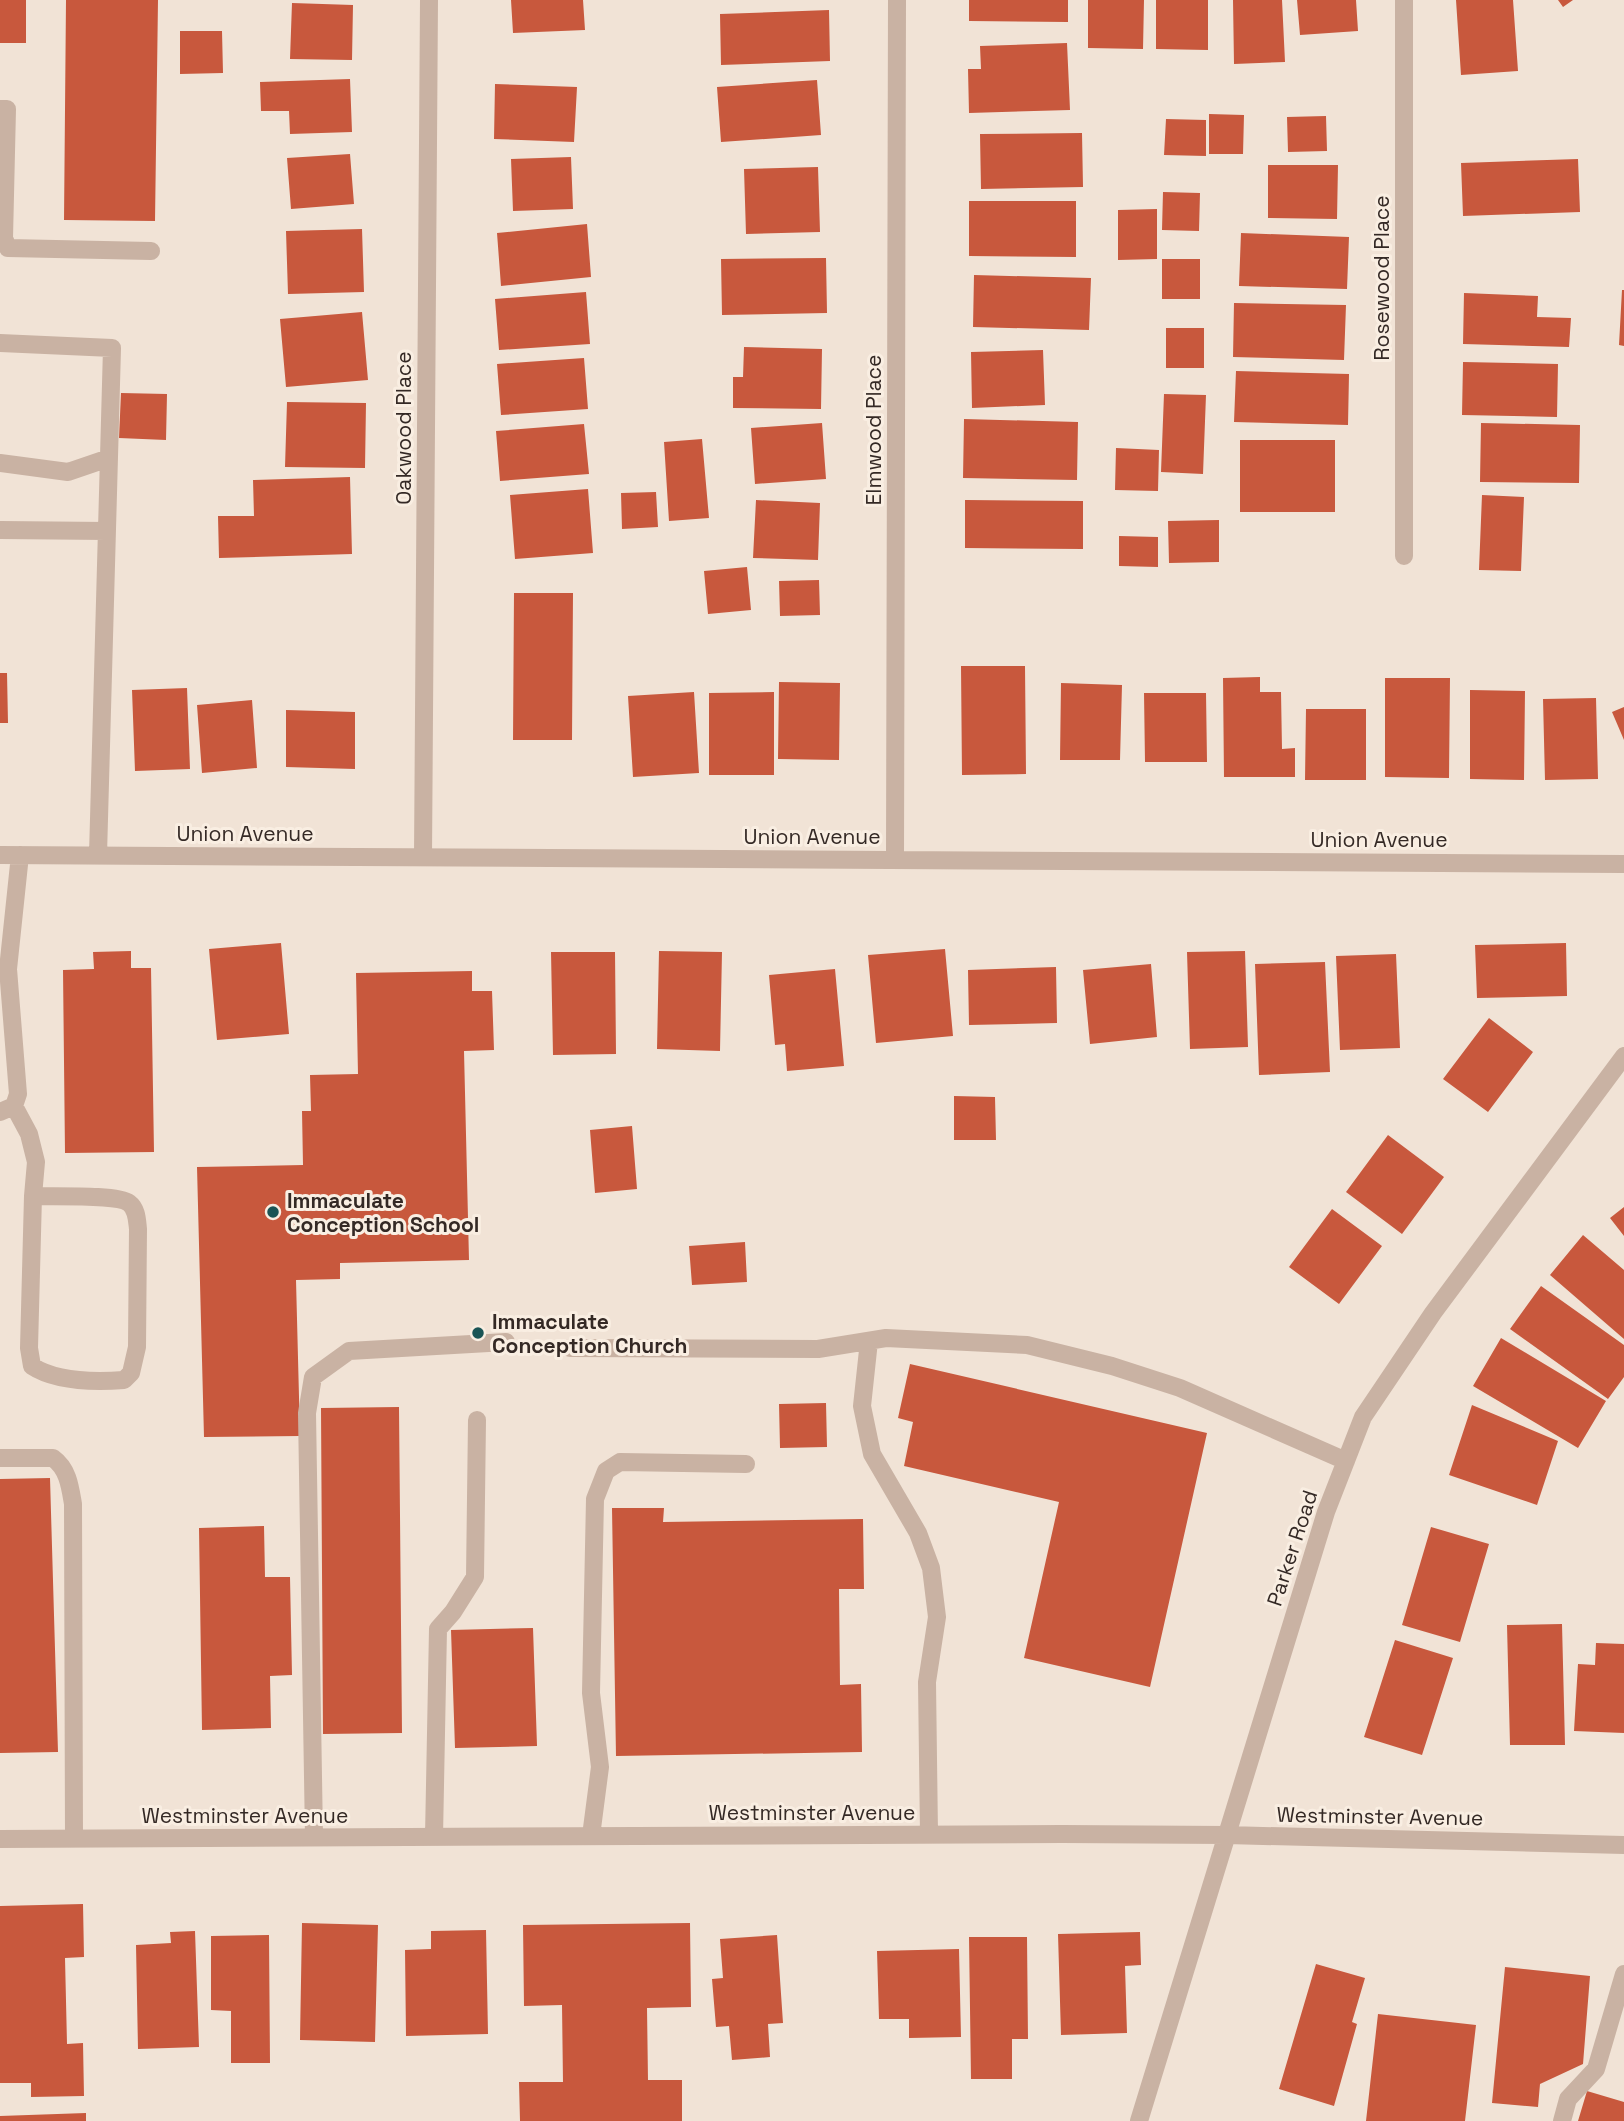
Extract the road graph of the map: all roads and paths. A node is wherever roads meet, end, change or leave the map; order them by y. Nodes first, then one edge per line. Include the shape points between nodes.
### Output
1 (429, 0) edge
2 (897, 0) edge
3 (1404, 0) edge
4 (0, 109) edge
5 (151, 251) dead end
6 (0, 343) edge
7 (109, 458) junction
8 (0, 463) edge
9 (0, 530) edge
10 (107, 531) junction
11 (1404, 556) dead end
12 (0, 855) edge
13 (20, 855) junction
14 (97, 855) junction
15 (423, 856) junction
16 (895, 859) junction
17 (1624, 864) edge
18 (4, 969) edge
19 (1624, 1056) edge
20 (7, 1109) edge
21 (33, 1196) junction
22 (869, 1341) junction
23 (506, 1342) dead end
24 (570, 1348) dead end
25 (477, 1420) dead end
26 (0, 1458) edge
27 (1346, 1461) junction
28 (746, 1464) dead end
29 (929, 1834) junction
30 (1227, 1835) junction
31 (591, 1836) junction
32 (314, 1837) junction
33 (433, 1837) junction
34 (0, 1839) edge
35 (74, 1839) junction
36 (1624, 1845) edge
37 (1624, 1974) edge
38 (1139, 2121) edge
39 (1562, 2121) edge

1 - 15 street, Oakwood Place
2 - 16 street, Elmwood Place
3 - 11 street, Rosewood Place
4 - 5 street via 7,110 4,238 8,248
6 - 7 street via 112,348
7 - 8 street via 68,471
7 - 10 street
9 - 10 street
10 - 14 street
12 - 13 street, Union Avenue
13 - 14 street, Union Avenue
13 - 18 street
14 - 15 street, Union Avenue
15 - 16 street, Union Avenue
16 - 17 street, Union Avenue
18 - 20 street via 18,1094
19 - 27 street, Parker Road via 1433,1313 1363,1417
20 - 21 street via 29,1134 36,1162
21 - 21 street via 32,1366 72,1378 124,1380 131,1373 137,1347 136,1213 129,1203 116,1198
22 - 24 street via 818,1349
22 - 27 street via 1027,1345 1088,1360 1180,1388
22 - 29 street via 862,1406 872,1454 918,1533 931,1568 937,1617 927,1682
23 - 32 street via 349,1351 313,1377 307,1413
25 - 33 street via 475,1577 438,1629
26 - 35 street via 52,1458 69,1481 73,1504
27 - 30 street, Parker Road via 1326,1512
28 - 31 street via 620,1462 606,1471 595,1499 591,1693 600,1767
29 - 30 street, Westminster Avenue
29 - 31 street, Westminster Avenue
30 - 36 street, Westminster Avenue
30 - 38 street, Parker Road
31 - 33 street, Westminster Avenue
32 - 33 street, Westminster Avenue
32 - 35 street, Westminster Avenue
34 - 35 street, Westminster Avenue
37 - 39 street via 1596,2069 1568,2099

